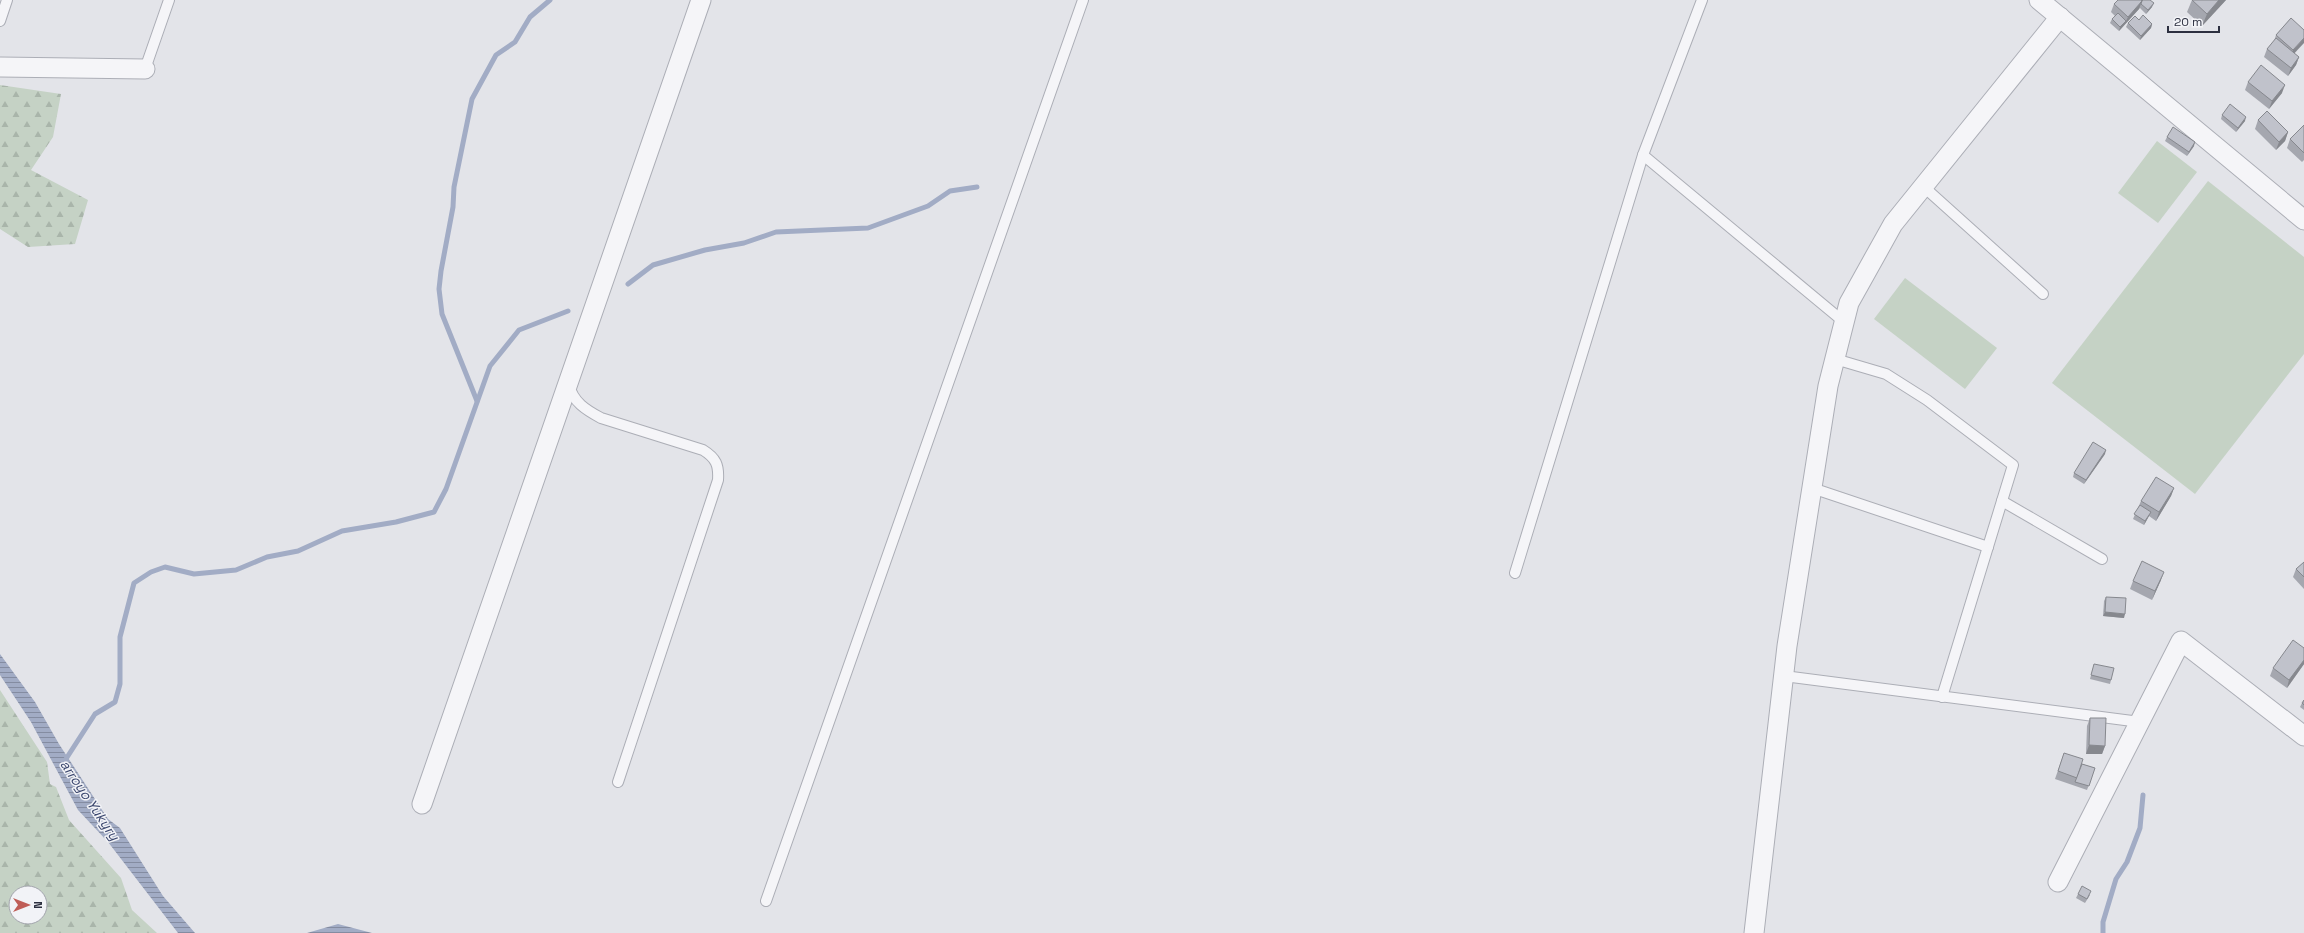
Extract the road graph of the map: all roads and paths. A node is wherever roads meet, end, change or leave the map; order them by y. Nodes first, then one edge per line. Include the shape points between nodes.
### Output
1 (7, 0) edge
2 (170, 0) edge
3 (701, 0) edge
4 (1083, 0) edge
5 (1702, 0) edge
6 (2038, 0) edge
7 (2060, 17) junction
8 (0, 21) edge
9 (0, 67) edge
10 (145, 69) joint
11 (1642, 155) junction
12 (1924, 187) junction
13 (2304, 220) edge
14 (2044, 294) dead end
15 (1844, 322) junction
16 (1835, 359) junction
17 (568, 383) junction
18 (1812, 488) junction
19 (2002, 501) junction
20 (1988, 547) junction
21 (2102, 559) dead end
22 (1515, 573) dead end
23 (1784, 676) junction
24 (1942, 697) junction
25 (2140, 722) junction
26 (2304, 736) edge
27 (618, 782) dead end
28 (422, 804) dead end
29 (2058, 882) dead end
30 (766, 901) dead end
31 (1754, 933) edge

1 - 8 lane
2 - 10 lane
3 - 17 street
4 - 30 lane
5 - 11 lane
6 - 7 street
7 - 12 street
7 - 13 street
9 - 10 street
11 - 15 lane
11 - 22 lane
12 - 14 lane
12 - 15 street via 1893,224 1849,303
15 - 16 street
16 - 18 street via 1828,386
16 - 19 lane via 1886,374 1927,400 2013,465
17 - 27 lane via 572,396 586,410 601,418 703,450 712,455 718,466 718,480
17 - 28 street
18 - 20 lane
18 - 23 street
19 - 20 lane
19 - 21 lane
20 - 24 lane
23 - 24 lane
23 - 31 street
24 - 25 lane
25 - 26 street via 2181,641
25 - 29 street

